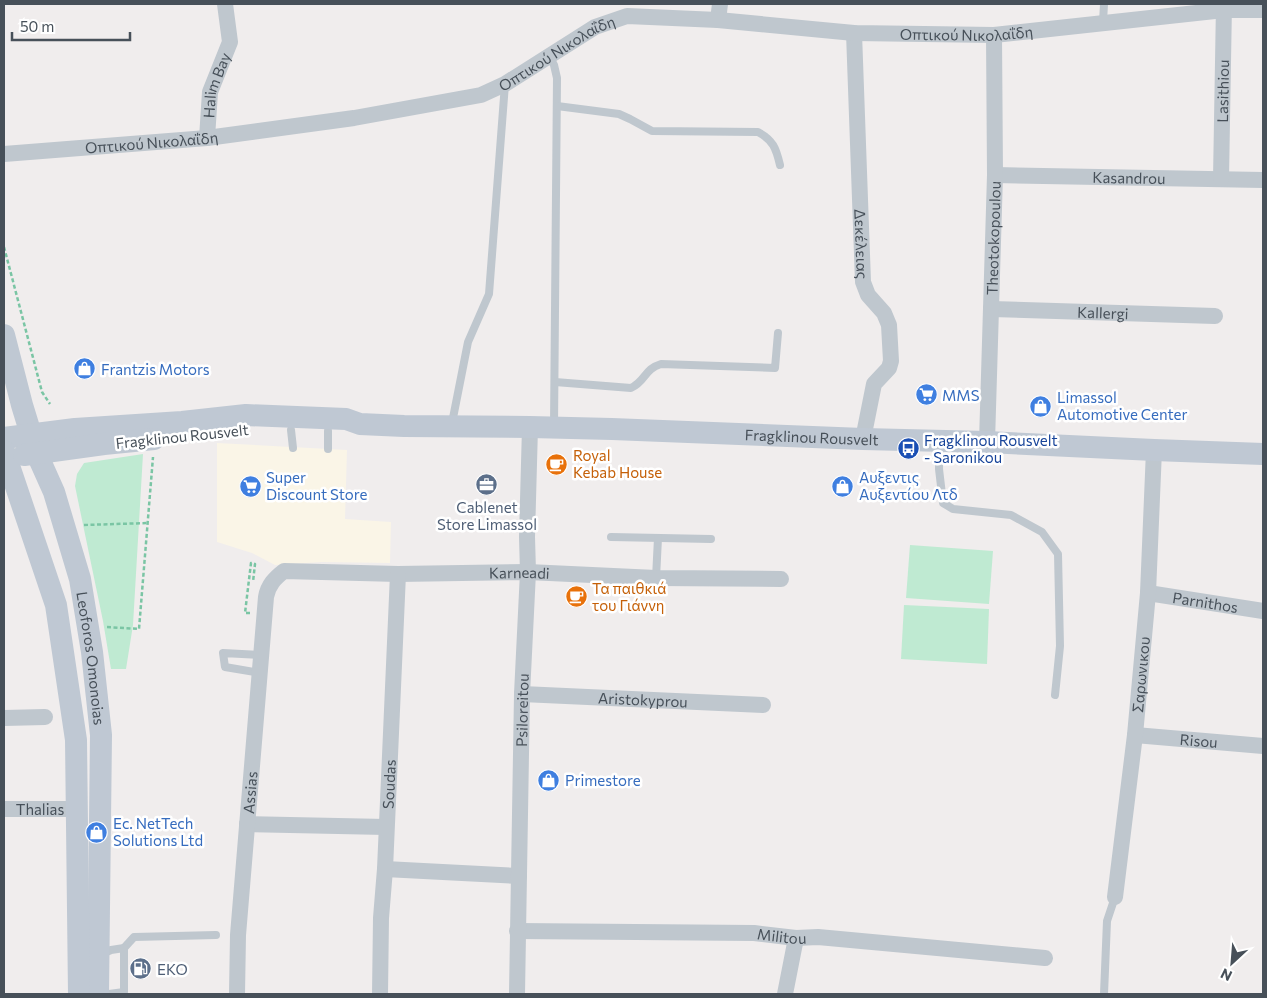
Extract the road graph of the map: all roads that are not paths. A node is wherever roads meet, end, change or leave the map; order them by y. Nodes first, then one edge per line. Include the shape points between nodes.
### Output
1 (225, 4) edge
2 (1104, 4) edge
3 (1224, 7) edge
4 (1263, 10) edge
5 (719, 12) edge
6 (1103, 22) junction
7 (854, 33) junction
8 (994, 34) junction
9 (549, 56) junction
10 (505, 84) junction
11 (557, 106) junction
12 (207, 138) junction
13 (4, 154) edge
14 (780, 165) dead end
15 (995, 175) junction
16 (1221, 179) junction
17 (1263, 180) edge
18 (991, 309) junction
19 (1215, 316) dead end
20 (778, 333) dead end
21 (4, 335) edge
22 (555, 382) junction
23 (360, 424) junction
24 (451, 427) junction
25 (530, 427) junction
26 (554, 428) junction
27 (863, 439) junction
28 (939, 440) junction
29 (987, 442) junction
30 (34, 444) junction
31 (1154, 450) junction
32 (4, 451) edge
33 (1263, 454) edge
34 (611, 537) dead end
35 (658, 538) junction
36 (711, 539) dead end
37 (528, 572) junction
38 (398, 574) junction
39 (656, 578) junction
40 (781, 579) dead end
41 (260, 589) joint
42 (1148, 593) junction
43 (1263, 611) edge
44 (262, 655) junction
45 (260, 673) junction
46 (522, 694) junction
47 (1054, 695) dead end
48 (763, 705) dead end
49 (45, 717) dead end
50 (4, 718) edge
51 (1135, 735) junction
52 (1263, 746) edge
53 (4, 809) edge
54 (77, 809) junction
55 (247, 824) junction
56 (386, 827) junction
57 (384, 869) junction
58 (519, 876) junction
59 (1115, 897) joint
60 (517, 931) junction
61 (216, 936) dead end
62 (796, 938) junction
63 (124, 948) junction
64 (98, 956) junction
65 (1044, 958) dead end
66 (79, 994) edge
67 (98, 994) edge
68 (109, 994) edge
69 (237, 994) edge
70 (380, 994) edge
71 (517, 994) edge
72 (785, 994) edge
73 (1104, 994) edge

1 - 12 street, Halim Bay via 230,42 210,92
2 - 6 lane
3 - 4 street, Οπτικού Νικολαΐδη
3 - 6 street, Οπτικού Νικολαΐδη
3 - 16 street, Lasithiou
5 - 7 street, Οπτικού Νικολαΐδη
5 - 9 street, Οπτικού Νικολαΐδη via 627,16 595,27
6 - 8 street, Οπτικού Νικολαΐδη
7 - 8 street, Οπτικού Νικολαΐδη
7 - 27 street, Δεκέλειας via 863,282 889,325 891,361 889,368 874,384
8 - 15 street, Theotokopoulou
9 - 10 street, Οπτικού Νικολαΐδη
9 - 11 lane via 557,78
10 - 12 street, Οπτικού Νικολαΐδη via 481,95 354,118
10 - 24 lane via 489,294 468,342
11 - 14 lane via 619,114 652,131 758,132 772,142
11 - 22 lane
12 - 13 street, Οπτικού Νικολαΐδη
15 - 16 street, Kasandrou
15 - 18 street, Theotokopoulou
16 - 17 street, Kasandrou
18 - 19 street, Kallergi
18 - 29 street, Theotokopoulou
20 - 22 lane via 775,368 660,364 653,366 638,385 631,388
21 - 30 main road, Leoforos Omonoias
22 - 26 lane
23 - 24 main road, Fragklinou Rousvelt
23 - 30 main road, Fragklinou Rousvelt via 346,419 246,416 91,428
23 - 30 main road, Fragklinou Rousvelt via 328,440 292,439 249,429 104,444
24 - 25 main road, Fragklinou Rousvelt
25 - 26 main road, Fragklinou Rousvelt
25 - 37 street, Psiloreitou
26 - 27 main road, Fragklinou Rousvelt
27 - 28 main road, Fragklinou Rousvelt
28 - 29 main road, Fragklinou Rousvelt
28 - 47 lane via 943,503 953,509 1011,515 1042,532 1058,554 1060,646
29 - 31 main road, Fragklinou Rousvelt
30 - 32 main road, Fragklinou Rousvelt
30 - 64 main road, Leoforos Omonoias via 54,492 80,579 92,652 101,735
31 - 33 main road, Fragklinou Rousvelt
31 - 42 street, Σαρωνικου
32 - 54 main road, Leoforos Omonoias via 56,605 76,740
34 - 35 lane
35 - 36 lane
35 - 39 lane
37 - 38 street, Karneadi
37 - 39 street, Karneadi
37 - 46 street, Psiloreitou
38 - 41 street, Karneadi via 322,567 284,571
38 - 56 street, Soudas
39 - 40 street, Karneadi
41 - 44 street, Assias
42 - 43 street, Parnithos
42 - 51 street, Σαρωνικου
44 - 45 street, Assias
44 - 45 lane via 223,653 224,667
45 - 55 street, Assias
46 - 48 street, Aristokyprou
46 - 58 street, Psiloreitou
49 - 50 street
51 - 52 street, Risou
51 - 59 street, Σαρωνικου
53 - 54 street, Thalias
54 - 66 main road, Leoforos Omonoias
55 - 56 street
55 - 69 street, Assias
56 - 57 street, Soudas
57 - 58 street
57 - 70 street, Soudas
58 - 60 street, Psiloreitou
59 - 73 lane via 1107,921
60 - 62 street, Militou via 754,933
60 - 71 street, Psiloreitou
61 - 63 lane via 134,936
62 - 65 street, Militou via 818,937
62 - 72 street
63 - 64 lane
63 - 68 lane via 124,992
64 - 67 main road, Leoforos Omonoias

